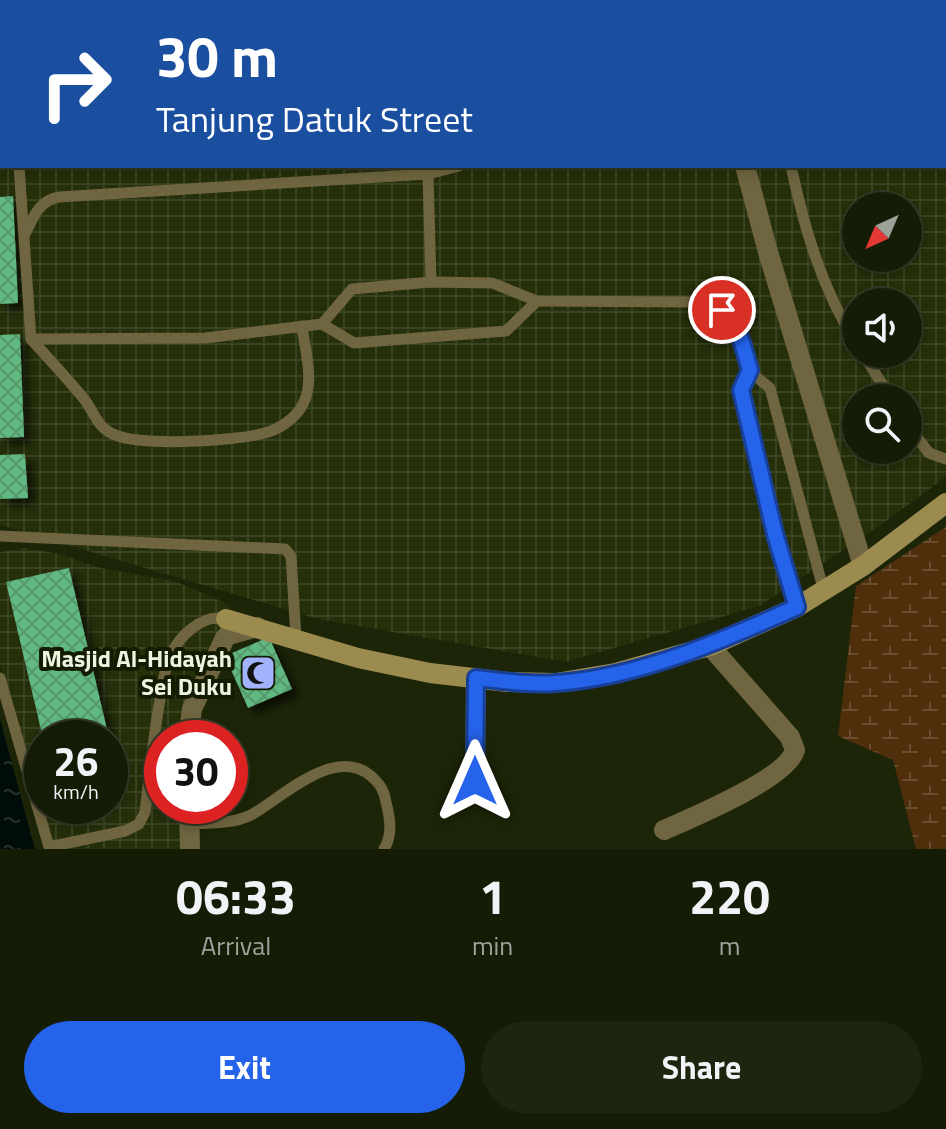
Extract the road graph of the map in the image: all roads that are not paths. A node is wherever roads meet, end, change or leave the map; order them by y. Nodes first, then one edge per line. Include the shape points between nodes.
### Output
1 (19, 168) edge
2 (451, 168) edge
3 (746, 168) edge
4 (791, 168) edge
5 (428, 174) junction
6 (25, 235) junction
7 (431, 282) junction
8 (537, 301) junction
9 (842, 319) edge
10 (322, 324) junction
11 (302, 326) junction
12 (31, 339) junction
13 (750, 370) junction
14 (922, 444) edge
15 (946, 459) edge
16 (946, 503) edge
17 (0, 536) edge
18 (863, 566) junction
19 (824, 592) junction
20 (797, 607) junction
21 (226, 619) joint
22 (257, 627) junction
23 (296, 638) junction
24 (710, 646) junction
25 (0, 678) edge
26 (476, 678) junction
27 (4, 704) edge
28 (190, 720) edge
29 (475, 781) dead end
30 (248, 816) edge
31 (190, 824) edge
32 (664, 830) dead end
33 (44, 848) edge
34 (190, 849) edge
35 (384, 849) edge

1 - 6 lane
2 - 5 lane
3 - 18 street
4 - 9 lane via 814,255
5 - 6 lane via 59,197 39,207
5 - 7 lane
6 - 12 lane
7 - 8 lane via 492,283
7 - 10 lane via 352,289
8 - 10 lane via 506,331 354,343
8 - 13 lane via 709,304 731,317
10 - 11 lane
11 - 12 lane via 205,338
11 - 12 lane via 308,391 294,416 266,433 202,440 140,441 111,434
13 - 19 lane via 770,388
13 - 20 lane via 741,390
14 - 15 lane
16 - 18 main road
17 - 23 lane via 285,549 291,556
18 - 19 main road
19 - 20 main road
20 - 24 main road
21 - 22 main road
21 - 33 lane via 200,623 168,659 139,824
22 - 23 main road
22 - 28 street via 225,638
23 - 26 main road via 392,667
24 - 26 main road via 615,673 556,683
24 - 32 street via 790,737 794,756 731,800
25 - 27 lane
26 - 29 street
27 - 33 lane
30 - 35 lane via 302,780 344,765 367,773 384,792 390,840
31 - 34 street

